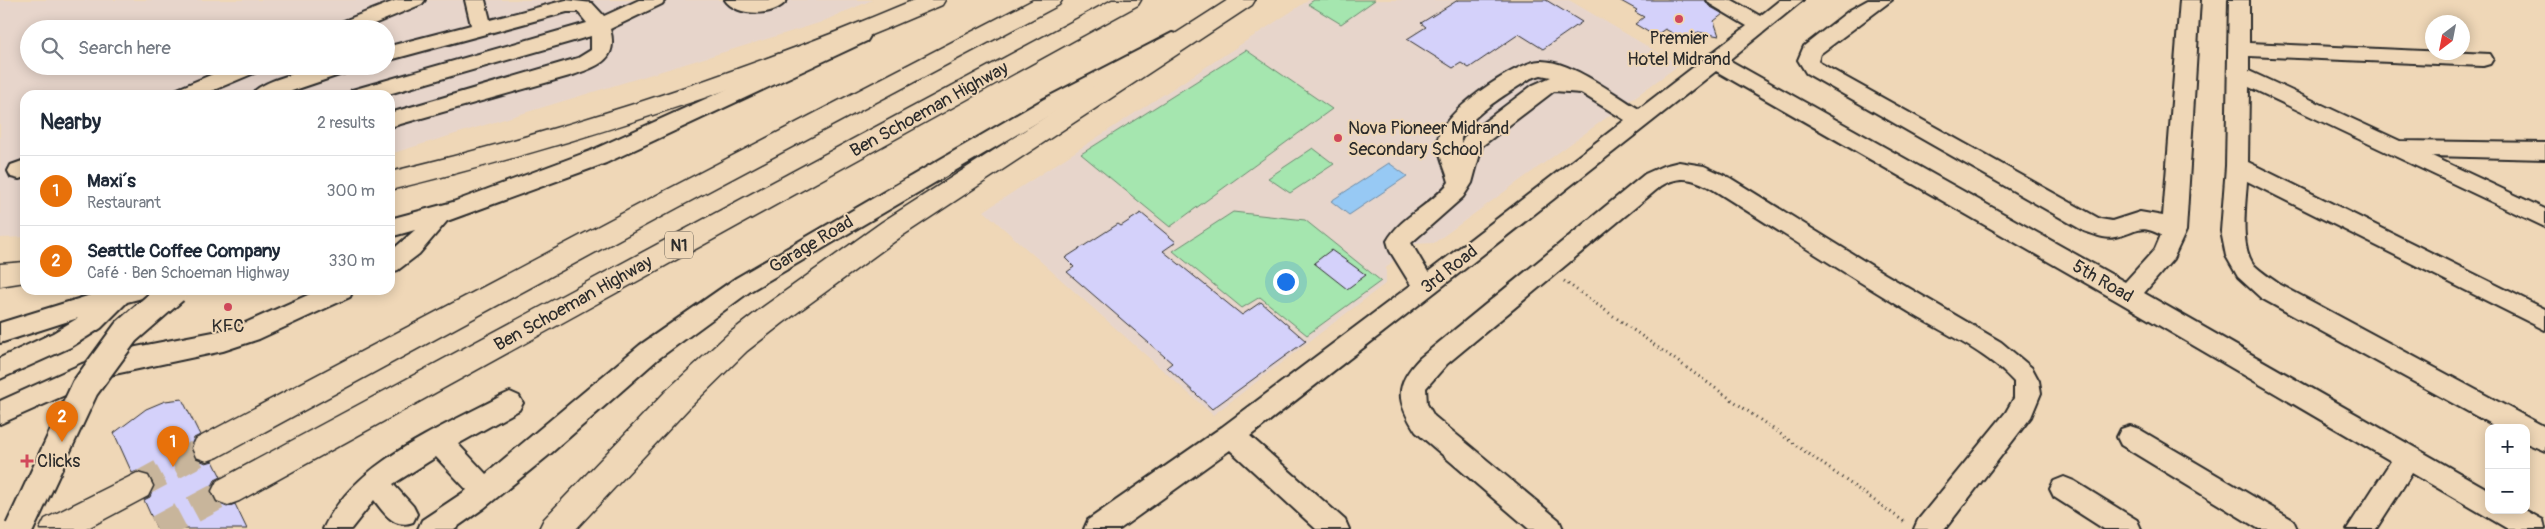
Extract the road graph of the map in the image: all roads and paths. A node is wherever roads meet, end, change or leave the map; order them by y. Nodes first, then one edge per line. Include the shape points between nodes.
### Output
1 (416, 0) edge
2 (475, 0) edge
3 (656, 0) edge
4 (735, 0) edge
5 (777, 0) edge
6 (934, 0) edge
7 (1051, 0) edge
8 (1130, 0) edge
9 (1244, 0) edge
10 (1717, 0) edge
11 (1793, 0) edge
12 (1882, 0) edge
13 (2190, 0) edge
14 (2240, 0) edge
15 (893, 18) junction
16 (1214, 19) junction
17 (366, 20) edge
18 (1760, 26) junction
19 (598, 27) junction
20 (482, 28) junction
21 (2238, 49) junction
22 (395, 52) edge
23 (2483, 59) dead end
24 (1715, 60) junction
25 (2238, 74) junction
26 (231, 75) edge
27 (314, 75) edge
28 (195, 90) edge
29 (274, 90) edge
30 (378, 90) edge
31 (395, 119) edge
32 (1640, 120) junction
33 (2393, 147) junction
34 (2545, 150) edge
35 (2237, 166) junction
36 (439, 170) junction
37 (395, 180) edge
38 (395, 184) edge
39 (438, 216) junction
40 (2545, 219) edge
41 (395, 227) edge
42 (2174, 231) junction
43 (395, 261) edge
44 (1547, 269) junction
45 (20, 273) edge
46 (0, 275) edge
47 (1425, 287) junction
48 (122, 295) edge
49 (126, 295) edge
50 (168, 295) edge
51 (330, 295) edge
52 (2128, 295) junction
53 (2545, 320) edge
54 (0, 333) edge
55 (0, 369) edge
56 (510, 403) dead end
57 (0, 414) edge
58 (2515, 424) edge
59 (2530, 432) edge
60 (1231, 435) junction
61 (2130, 437) dead end
62 (2545, 440) edge
63 (439, 442) junction
64 (207, 448) tunnel mouth
65 (2408, 457) junction
66 (374, 482) junction
67 (137, 486) tunnel mouth
68 (2064, 489) dead end
69 (228, 491) tunnel mouth
70 (485, 491) junction
71 (2485, 502) edge
72 (403, 514) dead end
73 (2507, 514) edge
74 (559, 523) edge
75 (437, 526) edge
76 (1918, 526) edge
77 (19, 529) edge
78 (56, 529) edge
79 (337, 529) edge
80 (1098, 529) edge
81 (1335, 529) edge
82 (1549, 529) edge
83 (2127, 529) edge
84 (2284, 529) edge
85 (2361, 529) edge
86 (2533, 529) edge

1 - 17 street
2 - 20 street
3 - 19 street
4 - 5 street via 750,7
6 - 15 highway
7 - 64 highway, N1
8 - 69 highway, Ben Schoeman Highway / N1
9 - 16 highway
10 - 18 street
11 - 18 street, 3rd Road
12 - 42 street via 1857,15 1812,51 1808,60 1813,68 2092,225 2115,230 2133,220 2146,220
13 - 42 street
14 - 21 street
15 - 36 highway via 676,100
15 - 39 street via 829,52 647,136 526,186
16 - 70 street, Garage Road via 1084,87 744,284 650,352
16 - 74 highway via 892,229 773,314 677,400
18 - 24 street, 3rd Road
19 - 20 street via 588,10 567,6
19 - 30 street
19 - 31 street via 604,45 602,51 583,64
20 - 22 street
21 - 23 street
21 - 25 street
24 - 32 street, 3rd Road
24 - 52 street, 5th Road
25 - 33 street
25 - 35 street
26 - 28 street
27 - 29 street
32 - 47 street, 3rd Road
32 - 47 lane via 1562,72 1540,68 1524,73 1474,107 1453,129 1449,141 1461,183 1454,194 1399,241
33 - 34 street
33 - 40 street
35 - 53 street
35 - 58 street via 2233,231 2238,256 2254,280
36 - 37 highway
36 - 38 highway
39 - 41 street
39 - 43 street via 413,249
42 - 52 street via 2165,253
44 - 76 path
44 - 76 street via 1653,180 1674,170 1688,170 1722,184 1997,354 2023,376 2027,385 2027,401
44 - 82 street via 1429,365 1418,376 1411,396 1414,409 1442,440
45 - 46 highway
47 - 60 street, 3rd Road
48 - 54 street
49 - 55 street via 87,324
50 - 77 highway, bridge via 126,332 85,388
51 - 57 street via 239,336 210,345 157,352 77,377
52 - 65 street, 5th Road
56 - 63 street
59 - 62 street
60 - 80 street, 3rd Road
60 - 81 street
61 - 84 street
63 - 66 street
63 - 70 street
65 - 71 street, 5th Road
65 - 85 street
66 - 72 street
66 - 79 street via 348,508
67 - 78 highway
68 - 83 street
70 - 75 street, Garage Road
73 - 86 street

